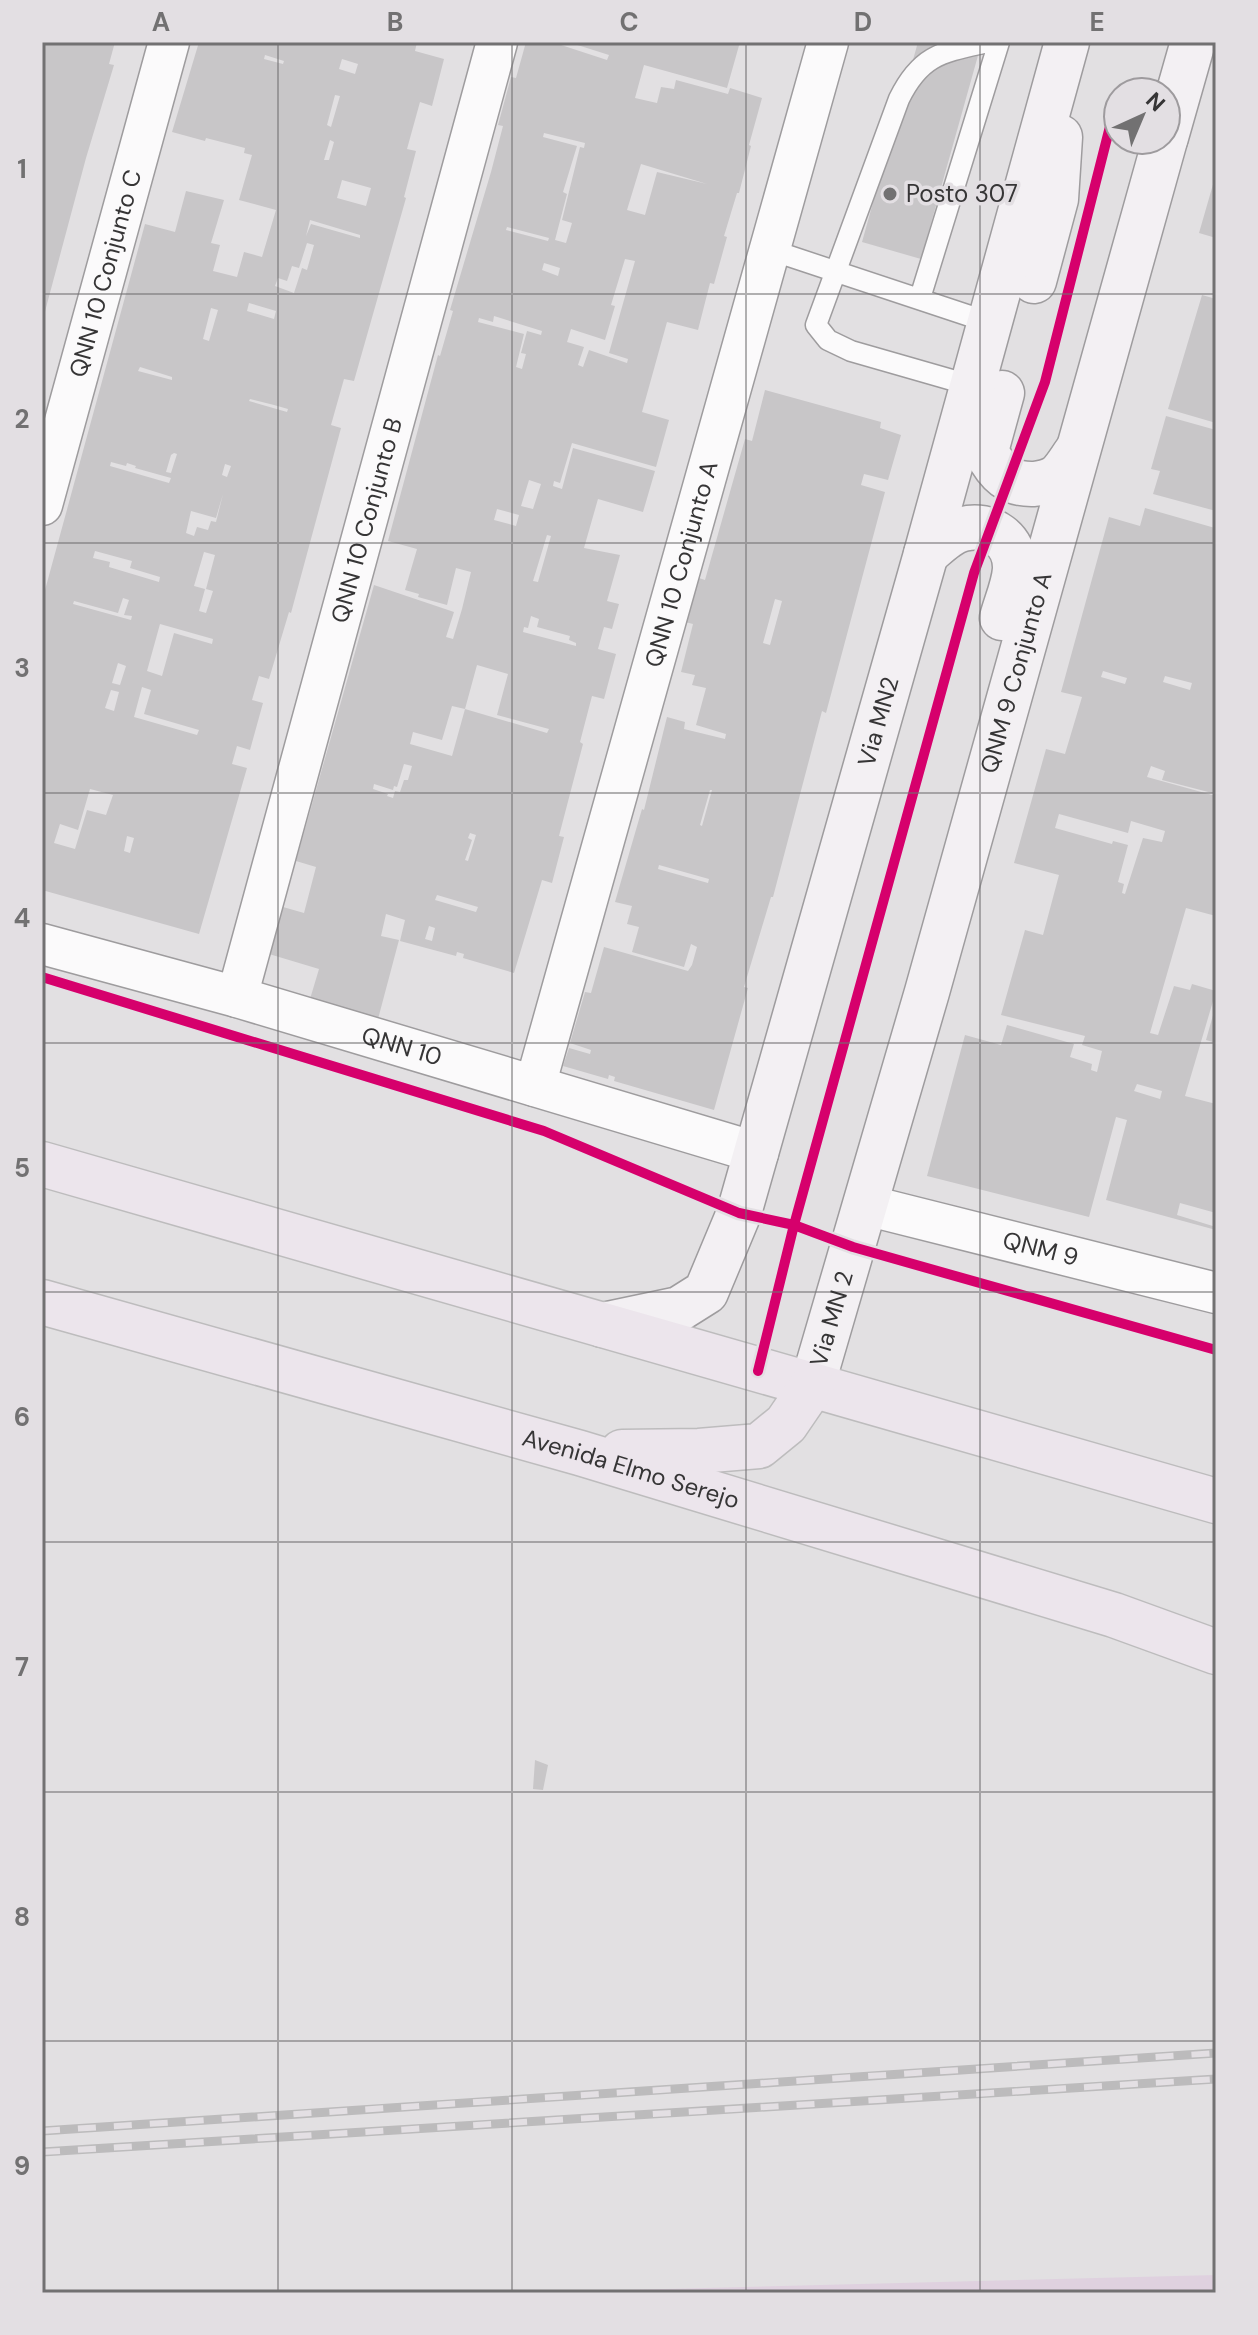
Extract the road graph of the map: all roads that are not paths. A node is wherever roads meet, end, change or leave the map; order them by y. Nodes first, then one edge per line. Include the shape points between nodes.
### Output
1 (169, 42) edge
2 (497, 42) edge
3 (828, 42) edge
4 (988, 42) edge
5 (999, 42) edge
6 (1164, 42) edge
7 (1193, 42) edge
8 (1060, 44) edge
9 (1157, 76) edge
10 (1181, 76) edge
11 (1156, 156) edge
12 (771, 250) junction
13 (835, 271) junction
14 (920, 298) junction
15 (991, 323) junction
16 (973, 386) junction
17 (1077, 451) junction
18 (42, 505) edge
19 (926, 554) junction
20 (42, 944) edge
21 (927, 992) junction
22 (237, 997) junction
23 (535, 1086) junction
24 (758, 1153) junction
25 (42, 1164) edge
26 (866, 1205) junction
27 (1216, 1293) edge
28 (42, 1302) edge
29 (603, 1325) junction
30 (812, 1386) junction
31 (580, 1453) junction
32 (1216, 1501) edge
33 (1216, 1652) edge

1 - 18 street, QNN 10 Conjunto C
2 - 22 street, QNN 10 Conjunto B
3 - 12 street, QNN 10 Conjunto A
4 - 13 lane via 945,51 910,77
5 - 14 lane
6 - 9 main road
7 - 10 main road, QNM 9 Conjunto A
8 - 15 main road, Via MN2
8 - 17 main road via 1056,199 986,451 993,466 1018,484 1047,483 1060,475
11 - 17 main road, QNM 9 Conjunto A
12 - 13 lane
12 - 23 street, QNN 10 Conjunto A
13 - 14 lane
13 - 16 lane via 816,325 828,340
14 - 15 lane
15 - 16 main road, Via MN2
16 - 19 main road, Via MN2
17 - 21 main road, QNM 9 Conjunto A
19 - 21 main road via 960,529 992,530 1007,541 1015,571 948,810
19 - 24 main road, Via MN2
20 - 22 street, QNN 10
21 - 26 main road, QNM 9 Conjunto A
22 - 23 street, QNN 10
23 - 24 street, QNN 10
24 - 29 main road, Via MN2 via 706,1292 679,1309
25 - 29 main road
26 - 27 street, QNM 9
26 - 30 main road, Via MN 2
28 - 31 main road, Avenida Elmo Serejo
29 - 30 main road
30 - 31 main road via 786,1424 759,1446
30 - 32 main road
31 - 33 main road, Avenida Elmo Serejo via 1114,1615

